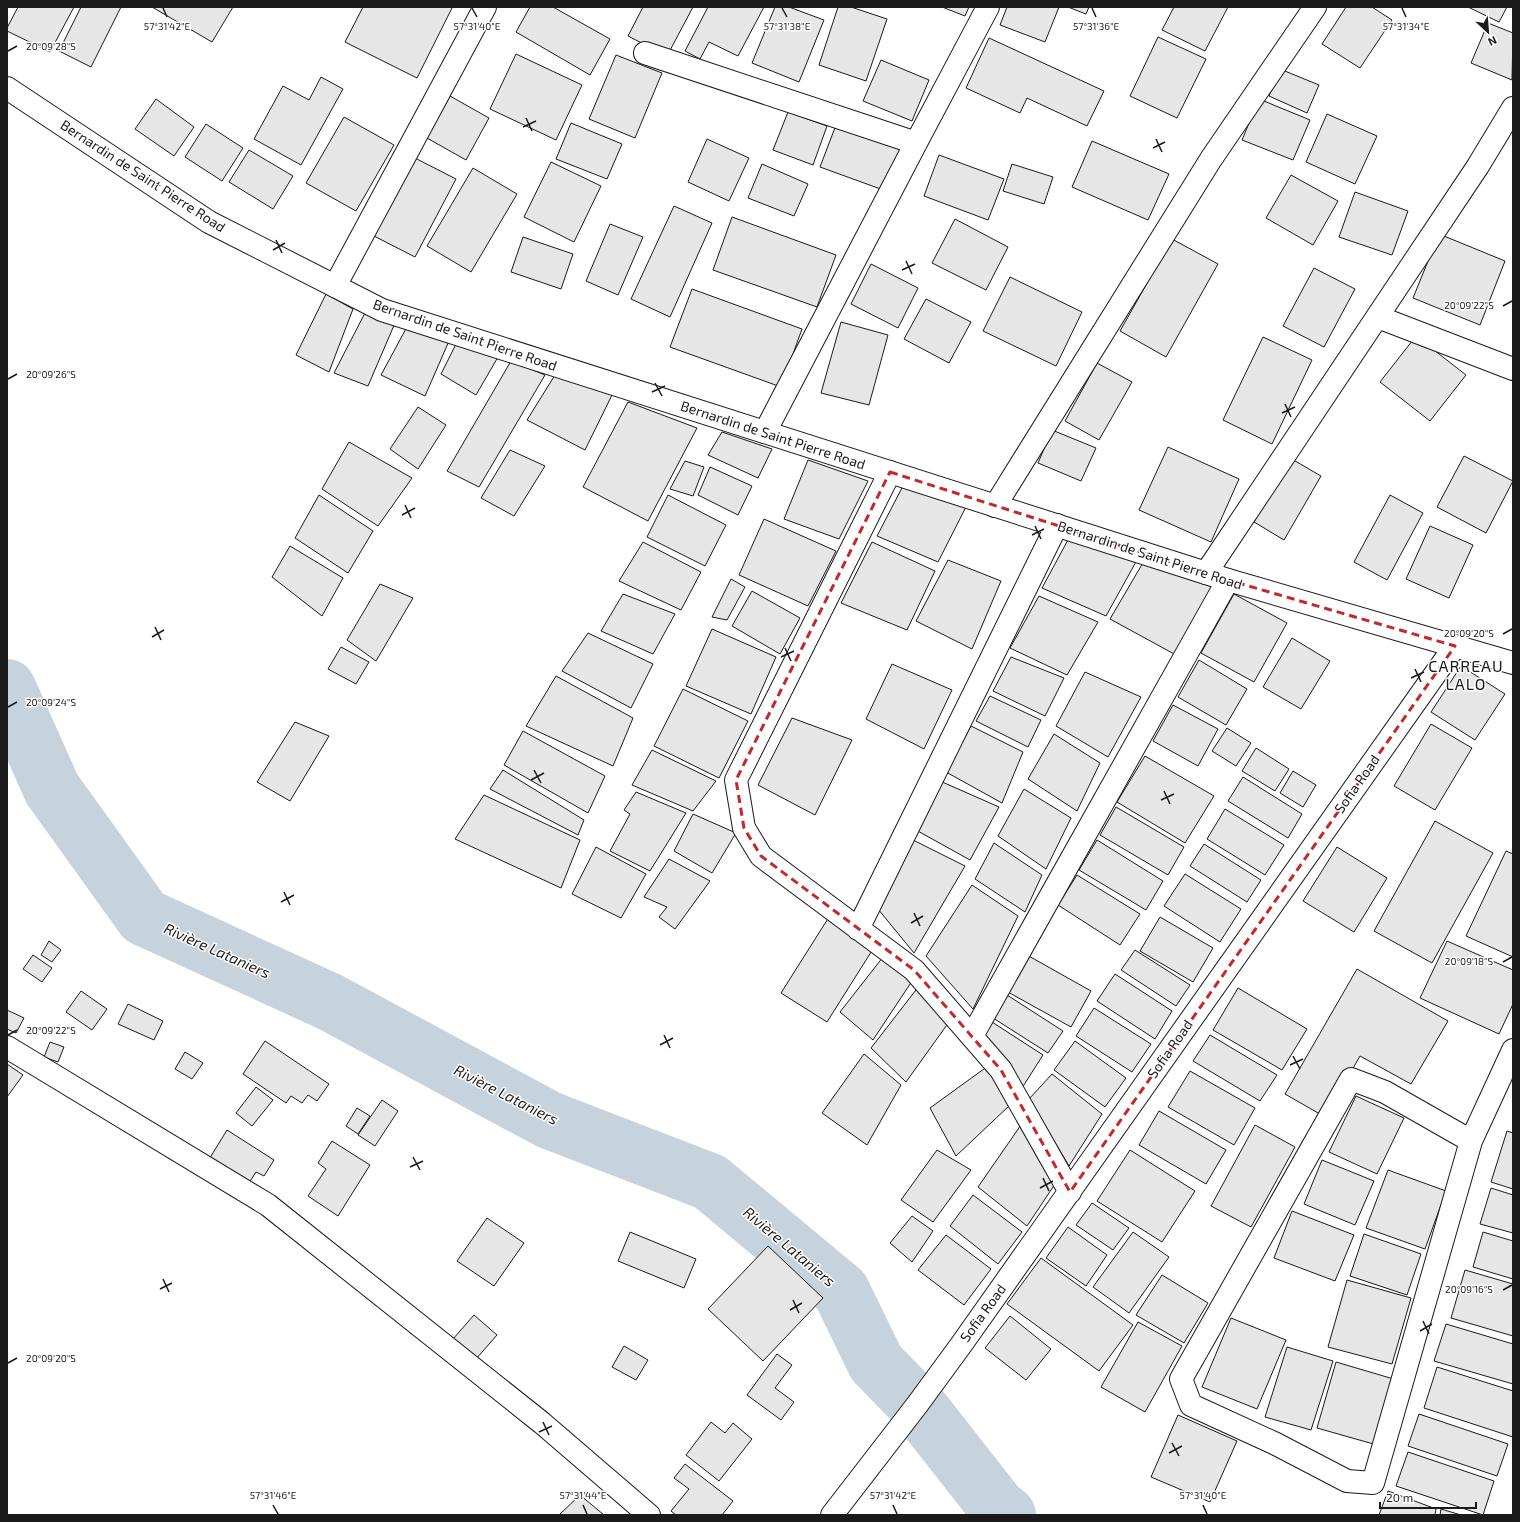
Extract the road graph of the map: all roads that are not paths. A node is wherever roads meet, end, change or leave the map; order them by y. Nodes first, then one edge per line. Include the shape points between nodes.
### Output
1 (485, 7) edge
2 (988, 7) edge
3 (1315, 7) edge
4 (645, 53) dead end
5 (7, 88) edge
6 (1513, 108) edge
7 (916, 143) junction
8 (335, 286) junction
9 (1378, 317) junction
10 (1513, 369) edge
11 (765, 432) junction
12 (890, 472) junction
13 (994, 506) junction
14 (1057, 526) junction
15 (1206, 573) junction
16 (1228, 580) junction
17 (1455, 646) junction
18 (1513, 663) edge
19 (858, 929) junction
20 (972, 1036) junction
21 (7, 1047) edge
22 (1513, 1050) edge
23 (1472, 1141) junction
24 (1070, 1192) junction
25 (649, 1515) edge
26 (832, 1515) edge

1 - 8 street
2 - 7 street
3 - 13 street via 1211,159
4 - 7 street
5 - 8 street, Bernardin de Saint Pierre Road via 209,222
6 - 9 street via 1478,166
7 - 11 street
8 - 11 street, Bernardin de Saint Pierre Road via 382,310
9 - 10 street
9 - 15 street
11 - 12 street, Bernardin de Saint Pierre Road
12 - 13 street, Bernardin de Saint Pierre Road
12 - 19 street via 736,780 744,828 760,856
13 - 14 street, Bernardin de Saint Pierre Road
14 - 15 street, Bernardin de Saint Pierre Road
14 - 19 street
15 - 16 street, Bernardin de Saint Pierre Road
16 - 17 street, Bernardin de Saint Pierre Road
16 - 20 street
17 - 18 street, Bernardin de Saint Pierre Road
17 - 24 street, Sofia Road
19 - 20 street via 914,970
20 - 24 street via 1001,1070
21 - 25 street via 268,1205 542,1423
22 - 23 street
23 - 23 street via 1385,1092 1351,1079 1181,1379 1191,1404 1347,1481 1373,1483
24 - 26 street, Sofia Road via 960,1345

